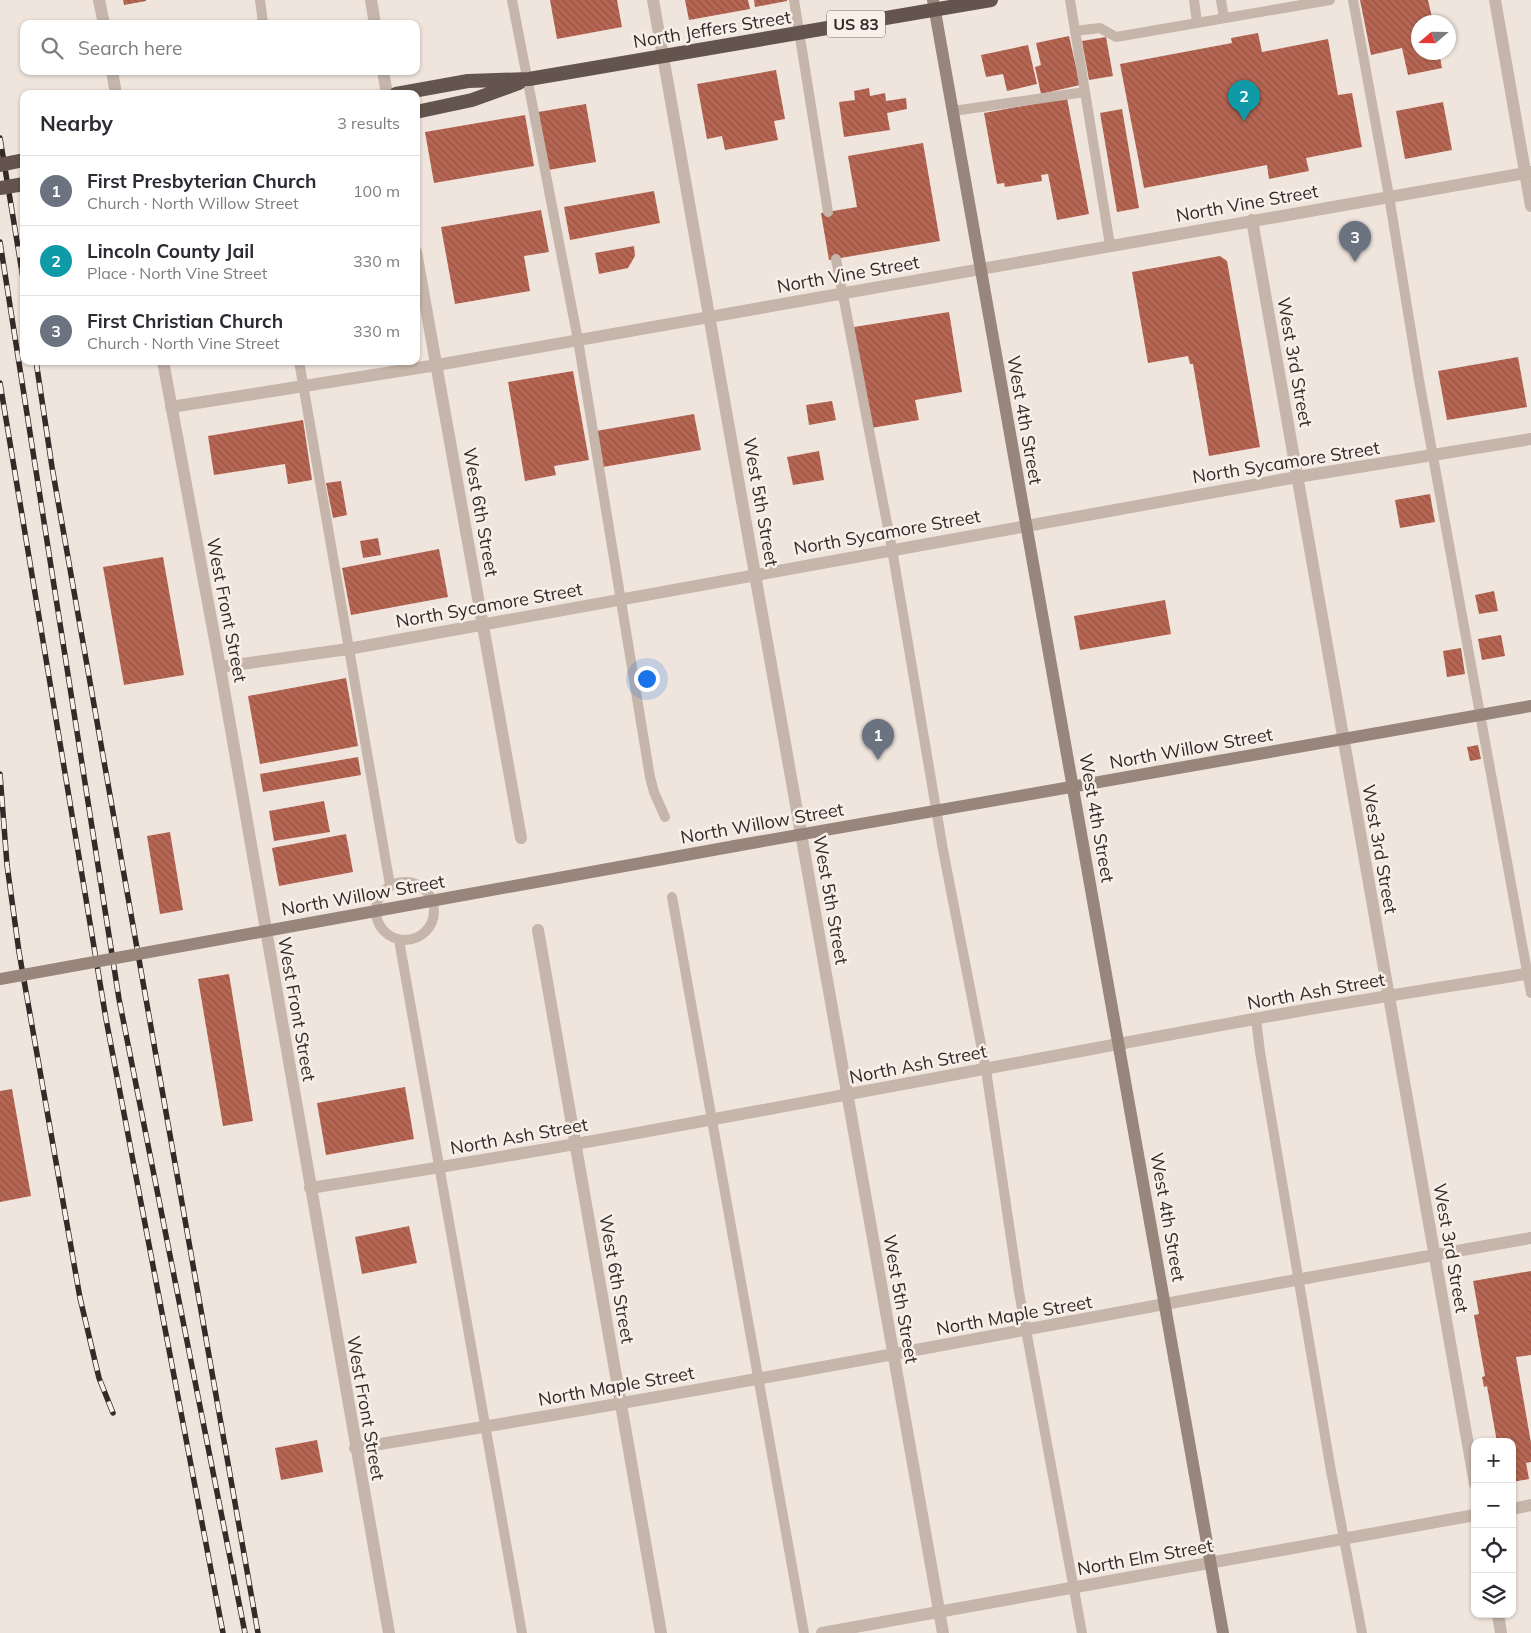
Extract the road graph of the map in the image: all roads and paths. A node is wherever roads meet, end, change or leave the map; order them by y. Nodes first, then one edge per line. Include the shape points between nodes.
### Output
1 (99, 0) edge
2 (260, 0) edge
3 (371, 0) edge
4 (512, 0) edge
5 (653, 0) edge
6 (794, 0) edge
7 (991, 0) edge
8 (1070, 0) edge
9 (1194, 0) edge
10 (1221, 0) edge
11 (1330, 0) edge
12 (1353, 0) edge
13 (1494, 0) edge
14 (934, 5) edge
15 (1224, 18) junction
16 (103, 20) edge
17 (263, 20) edge
18 (374, 20) edge
19 (1197, 22) junction
20 (1075, 31) junction
21 (800, 34) junction
22 (663, 56) junction
23 (113, 75) edge
24 (384, 75) edge
25 (529, 79) junction
26 (115, 90) edge
27 (386, 90) edge
28 (418, 90) edge
29 (1085, 92) junction
30 (420, 111) edge
31 (953, 112) junction
32 (20, 161) edge
33 (0, 165) edge
34 (1528, 172) edge
35 (20, 185) edge
36 (0, 188) edge
37 (1389, 196) junction
38 (1531, 206) edge
39 (828, 212) dead end
40 (1252, 220) junction
41 (1110, 245) junction
42 (836, 258) dead end
43 (981, 268) junction
44 (420, 274) edge
45 (842, 293) junction
46 (710, 316) junction
47 (578, 340) junction
48 (165, 365) edge
49 (300, 365) edge
50 (437, 365) junction
51 (304, 386) junction
52 (172, 407) junction
53 (1531, 439) edge
54 (1434, 456) junction
55 (1297, 477) junction
56 (1026, 526) junction
57 (892, 549) junction
58 (756, 574) junction
59 (620, 599) junction
60 (484, 624) junction
61 (348, 649) junction
62 (220, 667) junction
63 (1531, 706) edge
64 (1482, 714) junction
65 (1344, 739) junction
66 (1073, 786) junction
67 (937, 810) junction
68 (665, 817) dead end
69 (802, 834) junction
70 (521, 838) dead end
71 (390, 885) junction
72 (672, 898) dead end
73 (375, 916) junction
74 (538, 930) dead end
75 (267, 935) junction
76 (399, 940) junction
77 (1529, 973) edge
78 (0, 979) edge
79 (1531, 993) edge
80 (1388, 996) junction
81 (1256, 1018) junction
82 (1120, 1044) junction
83 (986, 1070) junction
84 (848, 1095) junction
85 (713, 1119) junction
86 (575, 1143) junction
87 (440, 1168) junction
88 (310, 1188) junction
89 (1531, 1238) edge
90 (1434, 1255) junction
91 (1299, 1278) junction
92 (1166, 1306) junction
93 (1028, 1330) junction
94 (893, 1354) junction
95 (759, 1378) junction
96 (621, 1403) junction
97 (486, 1427) junction
98 (355, 1448) junction
99 (1475, 1483) edge
100 (1531, 1505) edge
101 (1516, 1508) edge
102 (1471, 1516) edge
103 (1345, 1540) junction
104 (1211, 1563) junction
105 (1073, 1588) junction
106 (939, 1611) junction
107 (1499, 1618) edge
108 (389, 1633) edge
109 (522, 1633) edge
110 (662, 1633) edge
111 (804, 1633) edge
112 (822, 1633) edge
113 (943, 1633) edge
114 (1082, 1633) edge
115 (1223, 1633) edge
116 (1362, 1633) edge
117 (1502, 1633) edge

1 - 16 street
2 - 17 lane
3 - 18 street
4 - 25 lane
5 - 22 street, West 5th Street
6 - 21 lane
7 - 14 highway, North Jeffers Street / US 83
8 - 20 lane
9 - 19 lane
10 - 15 lane
11 - 15 lane
12 - 37 lane
13 - 34 street
14 - 21 highway, North Jeffers Street / US 83
14 - 31 main road, West 4th Street
15 - 19 lane
19 - 20 lane via 1116,37 1100,28
20 - 29 lane
21 - 22 highway, North Jeffers Street / US 83
21 - 39 lane
22 - 25 highway, North Jeffers Street / US 83
22 - 46 street, West 5th Street
23 - 26 street
24 - 27 street
25 - 28 highway, North Jeffers Street / US 83 via 468,81
25 - 30 highway, North Jeffers Street / US 83 via 472,100
25 - 47 lane
29 - 31 lane
29 - 41 lane
31 - 43 main road, West 4th Street
32 - 33 highway, bridge
34 - 37 street, North Vine Street
34 - 38 street
35 - 36 highway, bridge
37 - 40 street, North Vine Street
37 - 54 lane
40 - 41 street, North Vine Street
40 - 55 street, West 3rd Street
41 - 43 street, North Vine Street
42 - 45 lane
43 - 45 street, North Vine Street
43 - 56 main road, West 4th Street
44 - 50 street, West 6th Street
45 - 46 street, North Vine Street
45 - 57 lane
46 - 47 street, North Vine Street
46 - 58 street, West 5th Street
47 - 50 street, North Vine Street
47 - 59 lane
48 - 52 street, West Front Street
49 - 51 lane
50 - 51 street, North Vine Street
50 - 60 street, West 6th Street
51 - 52 street, North Vine Street
51 - 61 lane
52 - 62 street, West Front Street
53 - 54 street, North Sycamore Street
54 - 55 street, North Sycamore Street
54 - 64 lane
55 - 56 street, North Sycamore Street
55 - 65 street, West 3rd Street
56 - 57 street, North Sycamore Street
56 - 66 main road, West 4th Street
57 - 58 street, North Sycamore Street
57 - 67 lane
58 - 59 street, North Sycamore Street
58 - 69 street, West 5th Street
59 - 60 street, North Sycamore Street
59 - 68 lane via 650,777
60 - 61 street, North Sycamore Street
60 - 70 street, West 6th Street
61 - 62 street, North Sycamore Street
61 - 71 lane
62 - 75 street, West Front Street
63 - 64 main road, North Willow Street
64 - 65 main road, North Willow Street
64 - 77 lane
65 - 66 main road, North Willow Street
65 - 80 street, West 3rd Street
66 - 67 main road, North Willow Street
66 - 82 main road, West 4th Street
67 - 69 main road, North Willow Street
67 - 83 lane
69 - 78 main road, North Willow Street, bridge
69 - 84 street, West 5th Street
71 - 73 lane via 375,905
71 - 76 lane via 407,881 419,885 432,901 432,921 428,929 412,940
72 - 85 lane
73 - 75 street, North Willow Street
73 - 76 lane via 379,927
74 - 86 street, West 6th Street
75 - 88 street, West Front Street
76 - 87 lane
77 - 79 lane
77 - 80 street, North Ash Street
80 - 81 street, North Ash Street
80 - 90 street, West 3rd Street
81 - 82 street, North Ash Street
81 - 91 lane
82 - 83 street, North Ash Street
82 - 92 main road, West 4th Street
83 - 84 street, North Ash Street
83 - 93 lane via 1005,1206
84 - 85 street, North Ash Street
84 - 94 street, West 5th Street
85 - 86 street, North Ash Street
85 - 95 lane
86 - 87 street, North Ash Street
86 - 96 street, West 6th Street
87 - 88 street, North Ash Street
87 - 97 lane
88 - 98 street, West Front Street
89 - 90 street, North Maple Street
90 - 91 street, North Maple Street
90 - 99 street, West 3rd Street
91 - 92 street, North Maple Street
91 - 103 lane
92 - 93 street, North Maple Street
92 - 104 main road, West 4th Street
93 - 94 street, North Maple Street
93 - 105 lane
94 - 95 street, North Maple Street
94 - 106 street, West 5th Street
95 - 96 street, North Maple Street
95 - 111 lane
96 - 97 street, North Maple Street
96 - 110 street, West 6th Street
97 - 98 street, North Maple Street
97 - 109 lane
98 - 108 street, West Front Street
100 - 101 street
102 - 103 street, North Elm Street
103 - 104 street, North Elm Street
103 - 116 lane
104 - 105 street, North Elm Street
104 - 115 main road, West 4th Street
105 - 106 street, North Elm Street
105 - 114 lane
106 - 112 street, North Elm Street
106 - 113 street, West 5th Street
107 - 117 street

